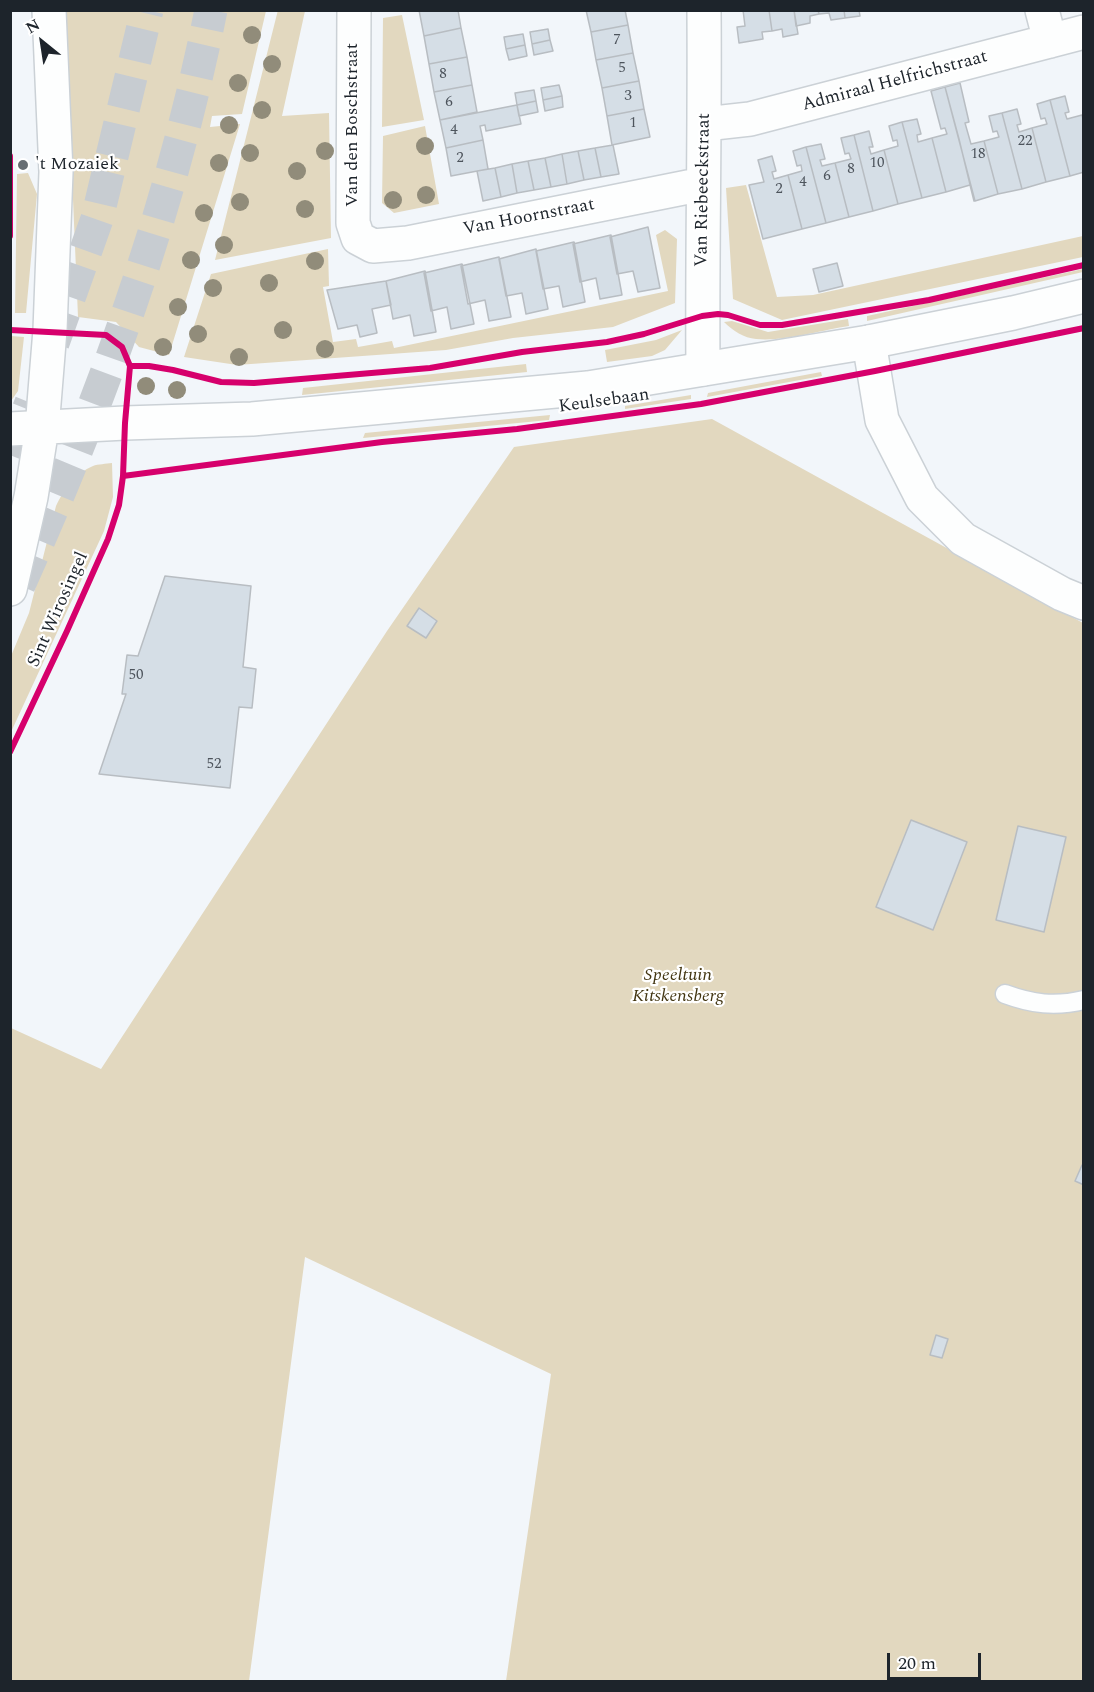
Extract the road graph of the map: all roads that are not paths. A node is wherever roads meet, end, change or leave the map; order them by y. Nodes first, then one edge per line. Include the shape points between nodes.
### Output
1 (49, 10) edge
2 (354, 10) edge
3 (704, 10) edge
4 (1046, 26) edge
5 (1083, 32) edge
6 (705, 124) junction
7 (702, 184) junction
8 (358, 238) joint
9 (1083, 296) edge
10 (869, 342) junction
11 (702, 369) junction
12 (26, 428) edge
13 (10, 589) edge
14 (1083, 603) edge
15 (1005, 994) dead end
16 (1083, 1000) edge

1 - 12 street via 56,172 49,342
2 - 8 street, Van den Boschstraat via 352,201
3 - 6 street, Van Riebeeckstraat
4 - 5 street, Admiraal Helfrichstraat
4 - 6 street, Admiraal Helfrichstraat via 750,119
6 - 7 street, Van Riebeeckstraat
7 - 8 street, Van Hoornstraat via 408,243 373,246
7 - 11 street, Van Riebeeckstraat
9 - 10 street, Keulsebaan
10 - 11 street, Keulsebaan
10 - 14 street via 882,420 922,498 963,539
11 - 12 street, Keulsebaan via 588,388 302,415
12 - 13 street via 31,497
15 - 16 lane via 1026,1002 1052,1005

